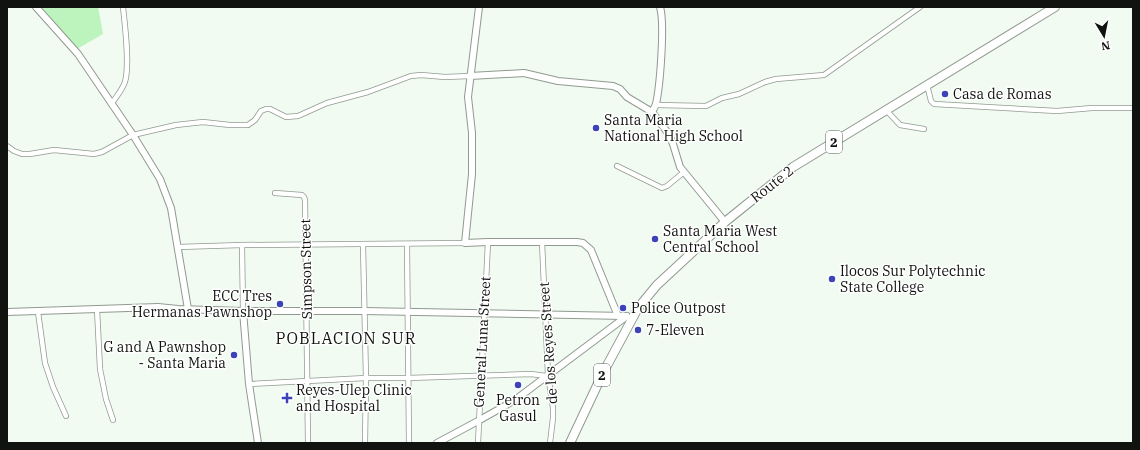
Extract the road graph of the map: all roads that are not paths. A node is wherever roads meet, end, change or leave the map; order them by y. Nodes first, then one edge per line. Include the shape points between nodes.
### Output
1 (36, 7) edge
2 (123, 7) edge
3 (479, 7) edge
4 (660, 7) edge
5 (920, 7) edge
6 (1055, 7) edge
7 (471, 74) junction
8 (927, 85) junction
9 (112, 103) junction
10 (656, 105) junction
11 (1133, 108) edge
12 (886, 110) junction
13 (652, 112) junction
14 (924, 129) dead end
15 (133, 134) junction
16 (7, 146) edge
17 (617, 166) dead end
18 (684, 172) junction
19 (275, 192) dead end
20 (725, 222) junction
21 (488, 242) junction
22 (542, 242) junction
23 (465, 243) junction
24 (407, 244) junction
25 (242, 245) junction
26 (362, 245) junction
27 (306, 246) junction
28 (178, 247) junction
29 (638, 308) junction
30 (97, 309) junction
31 (188, 309) junction
32 (243, 311) junction
33 (306, 311) junction
34 (364, 311) junction
35 (7, 312) edge
36 (38, 312) junction
37 (406, 313) junction
38 (484, 314) junction
39 (545, 315) junction
40 (618, 316) junction
41 (626, 316) junction
42 (547, 375) junction
43 (480, 376) junction
44 (366, 378) junction
45 (408, 378) junction
46 (308, 381) junction
47 (249, 384) junction
48 (66, 416) dead end
49 (113, 420) dead end
50 (478, 422) junction
51 (258, 443) edge
52 (308, 443) edge
53 (365, 443) edge
54 (409, 443) edge
55 (436, 443) edge
56 (478, 443) edge
57 (550, 443) edge
58 (570, 443) edge

1 - 9 street via 78,54
2 - 9 street via 127,73 122,89
3 - 7 street
4 - 10 street via 661,53
5 - 10 street via 824,75 776,79 706,106
6 - 8 highway, Route 2 / 2
7 - 13 street via 524,73 558,81 612,86
7 - 15 street via 445,77 411,76 368,92 327,103 298,116 286,117 266,109 245,125 197,122
7 - 23 street via 468,97 472,133 472,174
8 - 11 street via 934,104 1057,111
8 - 12 highway, Route 2 / 2
9 - 15 street
10 - 13 street
12 - 14 street via 900,125
12 - 20 highway, Route 2 / 2 via 793,167
13 - 18 street via 668,133 678,163
15 - 16 street via 94,154 54,150 22,154
15 - 28 street via 160,179 171,208
17 - 18 street via 662,188
18 - 20 street
19 - 27 street, Simpson Street via 304,197
20 - 29 highway, Route 2 / 2 via 657,285
21 - 22 street
21 - 23 street
21 - 38 street, General Luna Street
22 - 39 street, de los Reyes Street
22 - 40 street via 577,242 587,246 591,250
23 - 24 street
24 - 26 street
24 - 37 street
25 - 27 street
25 - 28 street
25 - 32 street
26 - 27 street
26 - 34 street
27 - 33 street, Simpson Street
28 - 31 street
29 - 41 street
29 - 58 highway, Route 2 / 2 via 603,373
30 - 31 street via 158,306
30 - 36 street
30 - 49 street via 100,369
31 - 32 street
32 - 33 street
32 - 47 street
33 - 34 street
33 - 46 street, Simpson Street
34 - 37 street
34 - 44 street
35 - 36 street
36 - 48 street via 45,363
37 - 38 street
37 - 45 street
38 - 39 street
38 - 43 street, General Luna Street
39 - 40 street
39 - 42 street, de los Reyes Street
40 - 41 street
41 - 42 street
42 - 43 street
42 - 50 street via 515,400
42 - 57 street, de los Reyes Street via 553,418
43 - 45 street
43 - 50 street, General Luna Street
44 - 45 street
44 - 46 street
44 - 53 street
45 - 54 street
46 - 47 street
46 - 52 street, Simpson Street
47 - 51 street
50 - 55 street
50 - 56 street, General Luna Street

